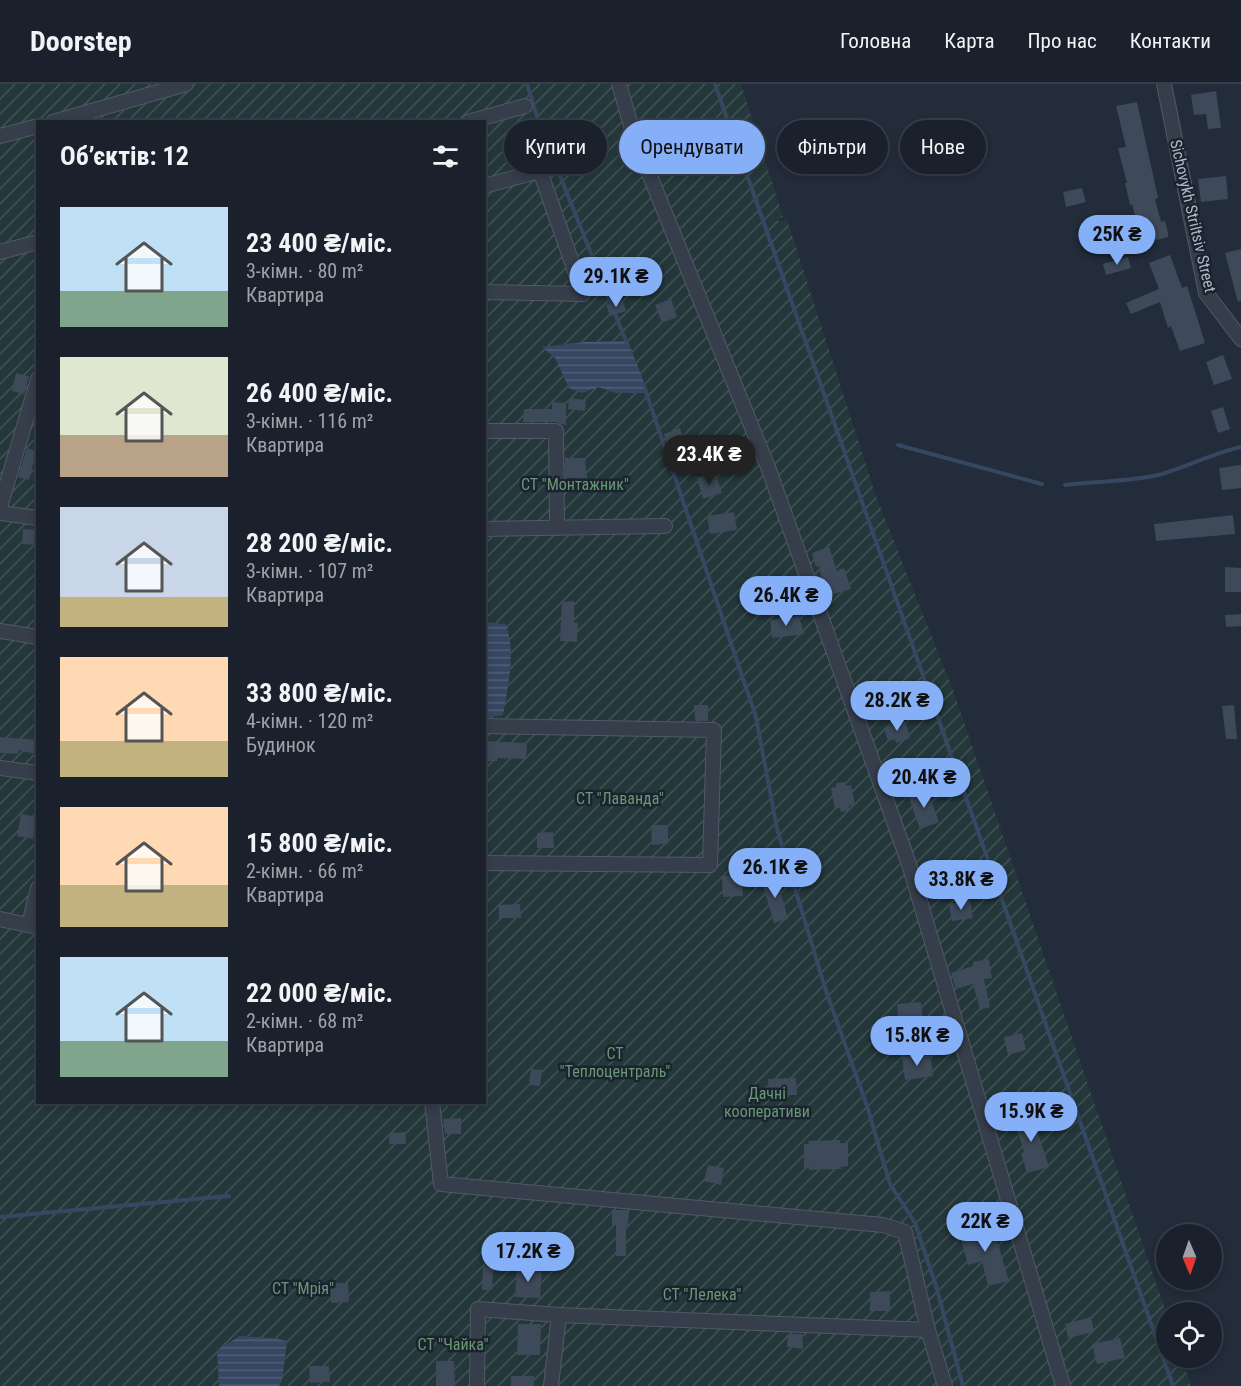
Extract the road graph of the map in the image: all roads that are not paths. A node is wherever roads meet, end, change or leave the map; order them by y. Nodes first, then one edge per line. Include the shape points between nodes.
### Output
1 (186, 84) edge
2 (620, 84) edge
3 (1164, 84) edge
4 (525, 106) dead end
5 (60, 120) edge
6 (475, 120) edge
7 (36, 127) edge
8 (0, 136) edge
9 (486, 185) edge
10 (36, 243) edge
11 (0, 252) edge
12 (486, 292) edge
13 (1241, 339) edge
14 (36, 386) edge
15 (486, 431) edge
16 (0, 507) edge
17 (0, 513) edge
18 (36, 518) edge
19 (665, 526) dead end
20 (556, 528) junction
21 (486, 529) edge
22 (0, 631) edge
23 (36, 637) edge
24 (486, 726) edge
25 (0, 768) edge
26 (36, 773) edge
27 (486, 863) edge
28 (36, 903) edge
29 (0, 919) edge
30 (33, 926) edge
31 (432, 1104) edge
32 (559, 1315) junction
33 (928, 1330) junction
34 (477, 1386) edge
35 (551, 1386) edge
36 (945, 1386) edge
37 (1063, 1386) edge

1 - 5 street
2 - 37 street via 635,139 768,467 909,864
3 - 13 street, Sichovykh Striltsiv Street via 1206,293
4 - 6 street
7 - 8 street
9 - 12 street via 540,171 583,294
10 - 11 street
14 - 16 street
15 - 20 street via 556,431
17 - 18 street
19 - 20 street
20 - 21 street
22 - 23 street
24 - 27 street via 714,730 710,865
25 - 26 street
28 - 30 street
29 - 30 street
31 - 33 street via 441,1184 883,1225 904,1232
32 - 33 street
32 - 34 street via 478,1309
32 - 35 street
33 - 36 street

